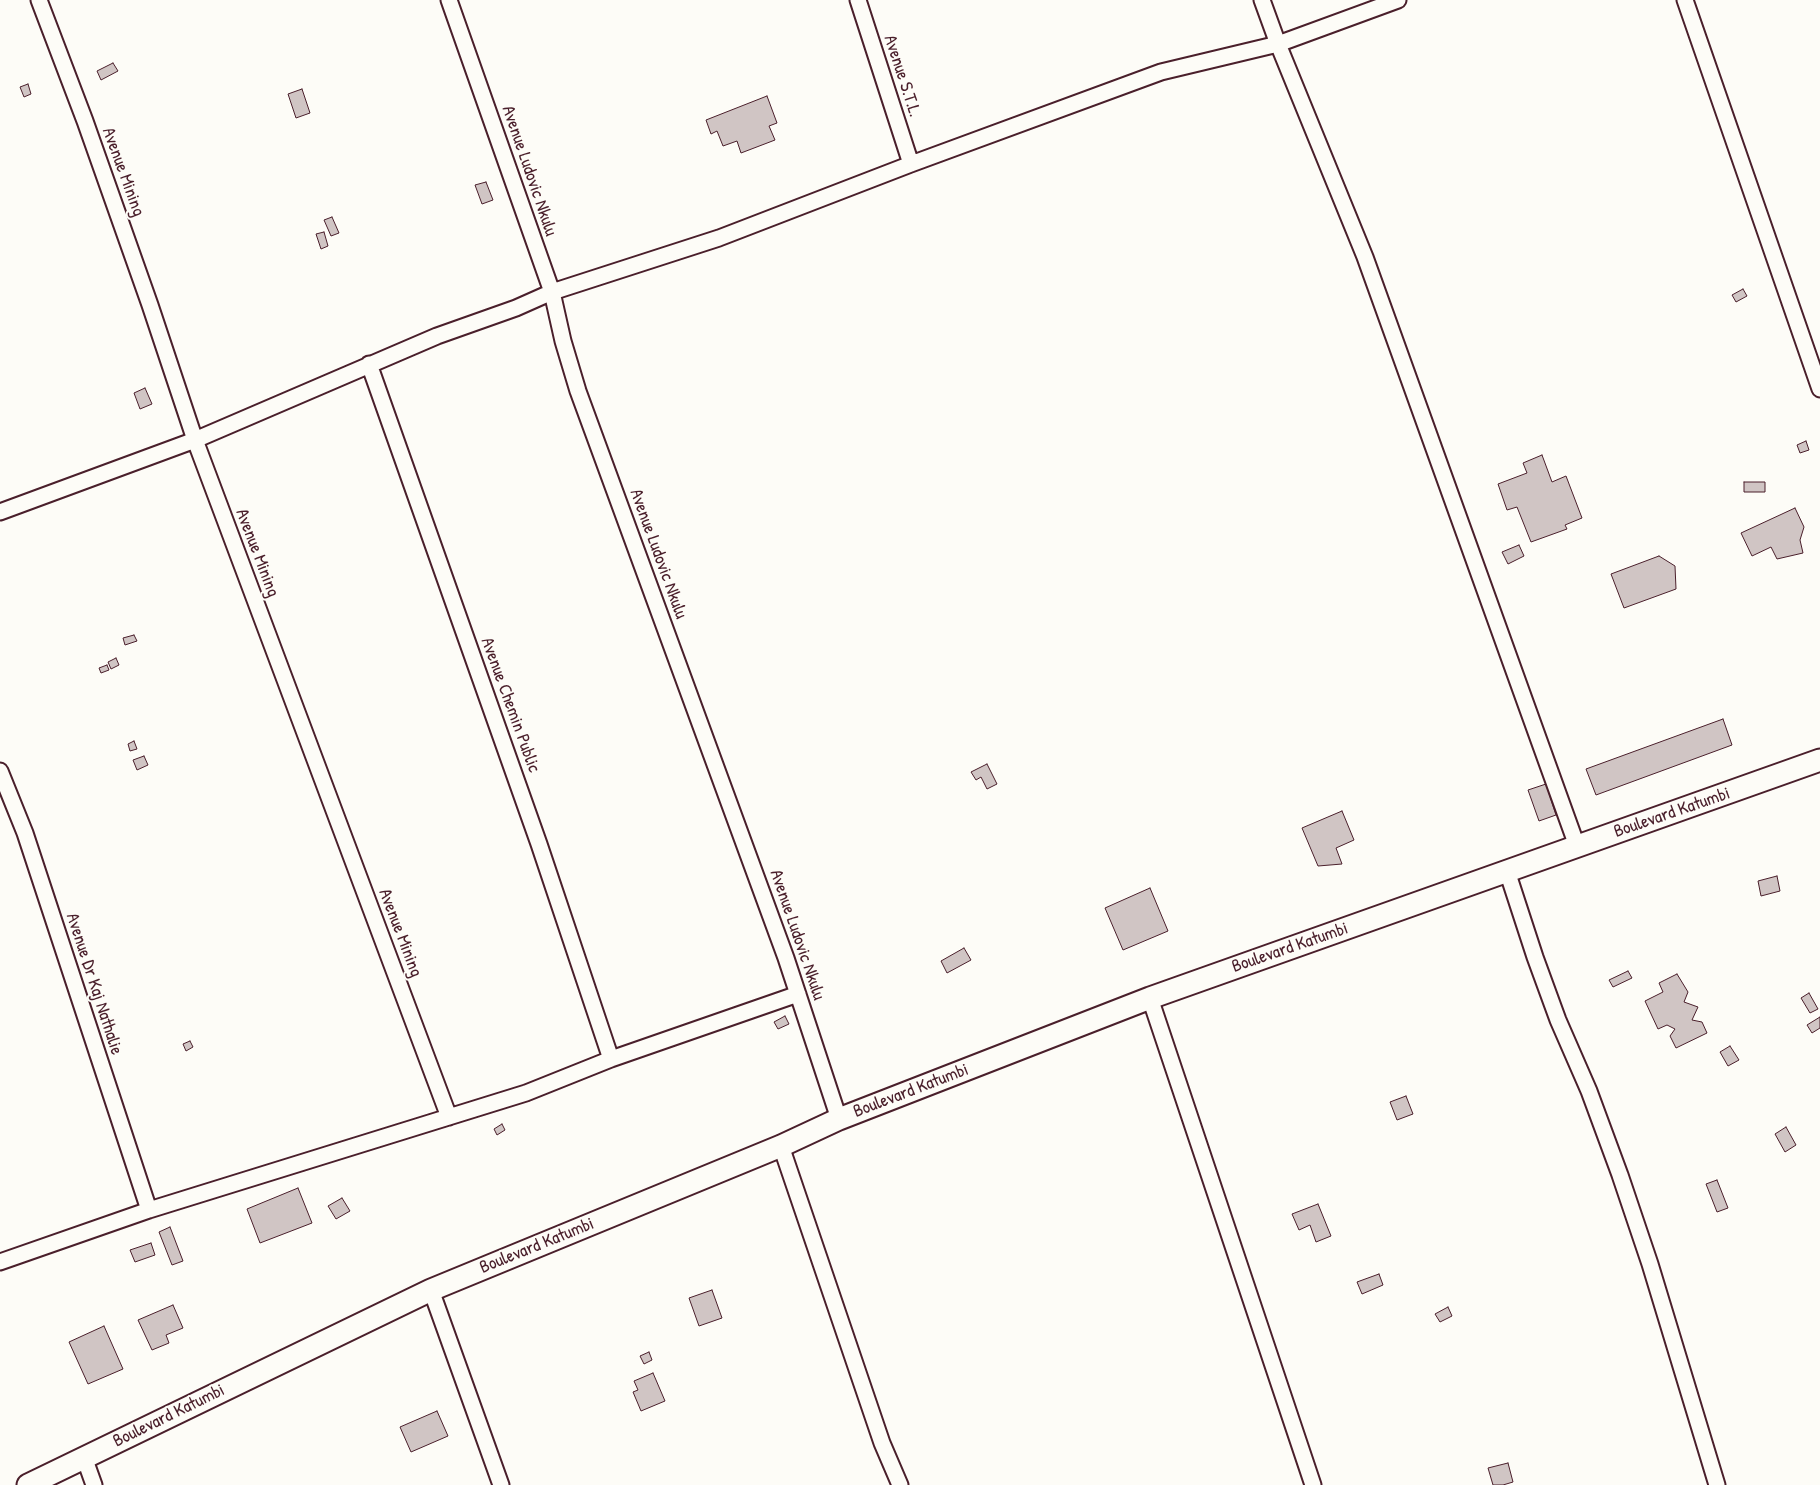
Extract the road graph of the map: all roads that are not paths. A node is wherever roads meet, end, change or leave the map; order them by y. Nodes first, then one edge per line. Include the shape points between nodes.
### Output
1 (39, 0) edge
2 (449, 0) edge
3 (858, 0) edge
4 (1262, 0) edge
5 (1398, 0) edge
6 (1685, 0) edge
7 (1278, 44) junction
8 (911, 164) junction
9 (552, 292) junction
10 (369, 364) junction
11 (1820, 389) edge
12 (195, 440) junction
13 (0, 512) edge
14 (1820, 760) edge
15 (0, 771) edge
16 (1577, 846) junction
17 (1507, 872) junction
18 (798, 994) junction
19 (1150, 998) junction
20 (611, 1059) junction
21 (449, 1117) junction
22 (839, 1119) junction
23 (781, 1146) junction
24 (149, 1210) junction
25 (0, 1262) edge
26 (431, 1290) junction
27 (84, 1457) junction
28 (28, 1485) edge
29 (94, 1485) edge
30 (501, 1485) edge
31 (900, 1485) edge
32 (1313, 1485) edge
33 (1718, 1485) edge

1 - 12 street, Avenue Mining via 85,121
2 - 9 street, Avenue Ludovic Nkulu
3 - 8 street, Avenue S.T.L.
4 - 7 street
5 - 7 street
6 - 11 street
7 - 8 street via 1161,72
7 - 16 street via 1365,257
8 - 9 street via 718,238
9 - 10 street
9 - 18 street, Avenue Ludovic Nkulu via 578,391
10 - 12 street
10 - 20 street, Avenue Chemin Public via 539,844
12 - 13 street
12 - 21 street, Avenue Mining
14 - 16 street, Boulevard Katumbi
15 - 24 street, Avenue Dr Kaj Nathalie via 25,833
16 - 17 street, Boulevard Katumbi
17 - 19 street, Boulevard Katumbi
17 - 33 street via 1558,1020 1620,1175
18 - 20 street
18 - 22 street, Avenue Ludovic Nkulu
19 - 22 street, Boulevard Katumbi
19 - 32 street
20 - 21 street via 526,1093
21 - 24 street
22 - 23 street, Boulevard Katumbi
23 - 26 street, Boulevard Katumbi
23 - 31 street via 882,1443
24 - 25 street
26 - 27 street, Boulevard Katumbi
26 - 30 street
27 - 28 street, Boulevard Katumbi
27 - 29 street

